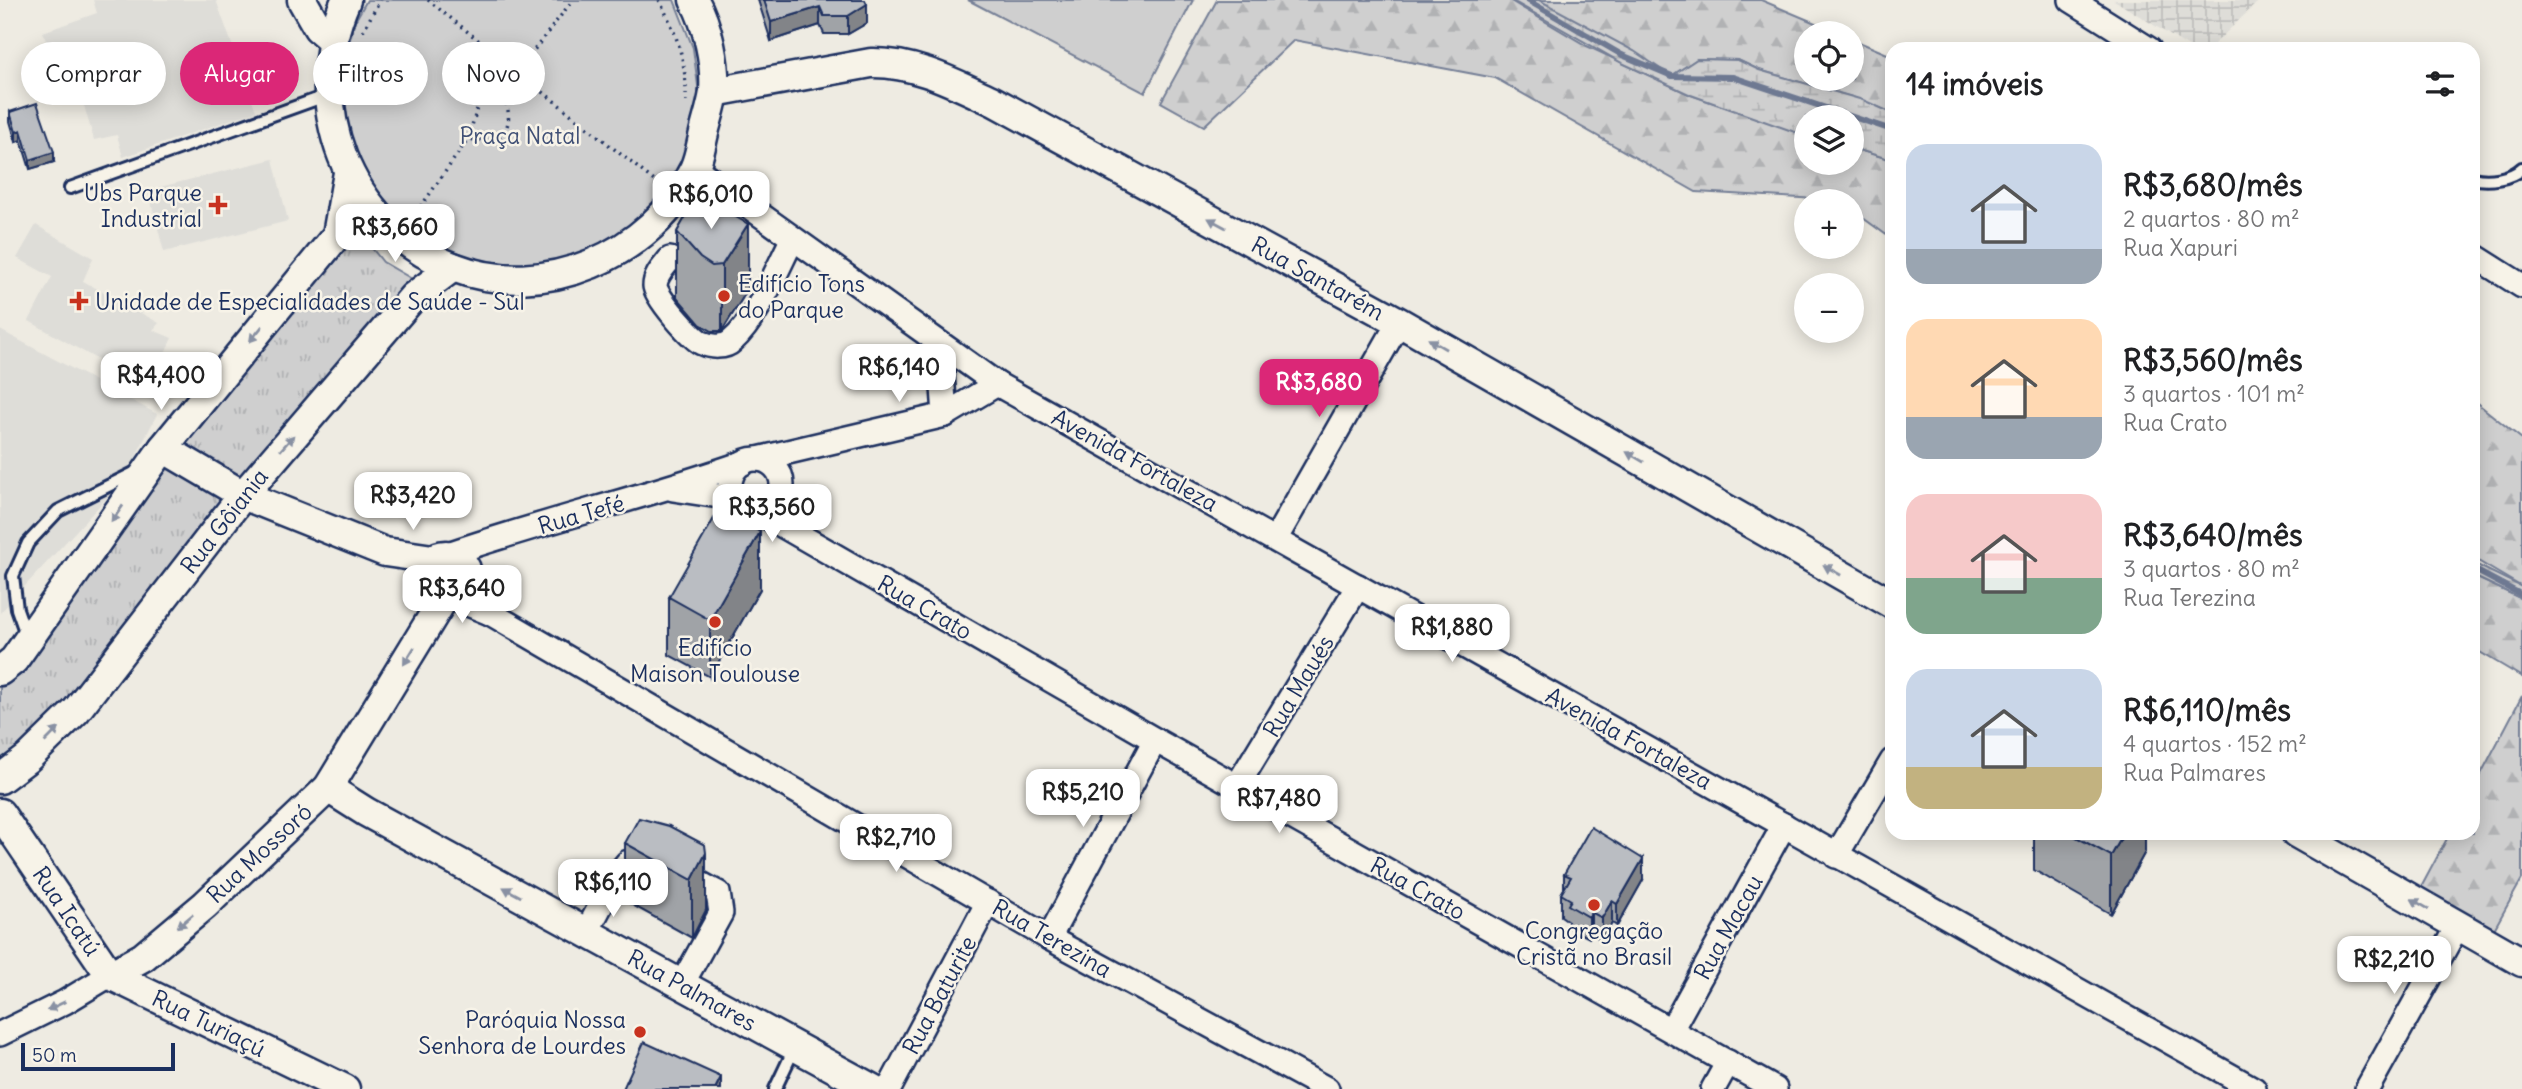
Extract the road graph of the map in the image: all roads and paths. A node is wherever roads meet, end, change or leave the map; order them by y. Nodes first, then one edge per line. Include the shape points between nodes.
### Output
1 (302, 0) edge
2 (346, 0) edge
3 (380, 0) edge
4 (428, 0) edge
5 (573, 0) edge
6 (659, 0) edge
7 (694, 0) edge
8 (2071, 0) edge
9 (362, 33) dead end
10 (332, 40) joint
11 (481, 42) edge
12 (542, 42) edge
13 (2137, 42) edge
14 (714, 92) junction
15 (545, 93) edge
16 (313, 100) edge
17 (329, 105) edge
18 (478, 105) edge
19 (508, 105) edge
20 (686, 110) dead end
21 (468, 139) junction
22 (695, 168) junction
23 (2522, 168) edge
24 (348, 173) junction
25 (664, 178) dead end
26 (2480, 180) edge
27 (659, 185) junction
28 (69, 188) dead end
29 (654, 193) dead end
30 (405, 215) dead end
31 (411, 221) junction
32 (421, 227) dead end
33 (792, 240) junction
34 (670, 258) dead end
35 (2480, 259) edge
36 (453, 267) junction
37 (2522, 286) edge
38 (1399, 323) junction
39 (940, 346) junction
40 (997, 384) junction
41 (945, 415) junction
42 (811, 448) junction
43 (157, 457) junction
44 (750, 461) junction
45 (782, 484) junction
46 (670, 489) junction
47 (243, 495) junction
48 (732, 498) junction
49 (759, 512) junction
50 (1276, 538) junction
51 (806, 539) junction
52 (447, 577) junction
53 (1359, 586) junction
54 (1885, 600) edge
55 (28, 640) junction
56 (0, 671) edge
57 (1155, 740) junction
58 (1885, 773) edge
59 (0, 779) edge
60 (1237, 786) junction
61 (328, 788) junction
62 (0, 813) edge
63 (1784, 825) junction
64 (2308, 840) edge
65 (1836, 856) junction
66 (988, 902) junction
67 (2458, 925) junction
68 (586, 933) junction
69 (1049, 938) junction
70 (2522, 962) edge
71 (110, 975) junction
72 (682, 985) junction
73 (1671, 1030) junction
74 (0, 1034) edge
75 (795, 1046) junction
76 (1728, 1062) junction
77 (857, 1085) edge
78 (345, 1089) edge
79 (775, 1089) edge
80 (889, 1089) edge
81 (1327, 1089) edge
82 (1713, 1089) edge
83 (1775, 1089) edge
84 (2254, 1089) edge
85 (2368, 1089) edge

1 - 10 street via 318,28
2 - 10 street
3 - 9 path
4 - 11 path
5 - 12 path
6 - 20 path via 676,31 687,74
7 - 14 street via 710,47
8 - 13 street
14 - 22 street
38 -> 14 street, Rua Santarém via 993,102 895,62
15 - 27 path
16 - 28 lane
17 - 24 street via 332,131
18 - 21 path
19 - 21 path via 504,133 495,140
21 - 31 path
22 - 33 street, Avenida Fortaleza
22 - 36 street via 663,216 619,252 566,274 509,279
23 - 26 lane
24 - 36 street via 375,213 411,245
24 -> 43 street via 337,235
25 - 27 path
27 - 29 path
30 - 31 path
31 - 32 path
33 - 34 street via 740,332 731,343 718,347 701,343 659,298 657,276
33 - 39 street, Avenida Fortaleza
35 - 37 street
47 -> 36 street, Rua Gôiania via 413,297
38 - 50 street
54 -> 38 street, Rua Santarém
39 - 40 street, Avenida Fortaleza
39 - 41 street
40 - 41 street, Rua Tefé
40 - 50 street, Avenida Fortaleza
41 - 42 street, Rua Tefé
42 - 44 street, Rua Tefé
42 - 45 street
43 - 47 street, Rua Terezina
43 -> 55 street
43 - 55 lane via 58,512 28,543 13,576 17,609
44 - 45 street via 773,465
44 - 46 street, Rua Tefé
44 - 48 street via 732,474
45 - 49 street via 774,505
45 - 51 street
46 - 48 street, Rua Tefé
46 - 52 street, Rua Tefé via 491,539
47 - 52 street, Rua Terezina
59 -> 47 street, Rua Gôiania via 76,711
48 - 49 street via 743,509
49 - 51 street, Rua Crato
50 - 53 street, Avenida Fortaleza
51 - 57 street, Rua Crato
52 -> 61 street, Rua Mossoró
52 - 66 street, Rua Terezina via 490,613
53 - 60 street, Rua Maués
53 - 63 street, Avenida Fortaleza
55 - 56 street
57 - 60 street, Rua Crato
57 - 69 street
58 - 65 street
60 - 73 street, Rua Crato
68 -> 61 street, Rua Palmares
61 -> 71 street, Rua Mossoró via 205,905 143,957
62 - 71 street, Rua Icatú
63 - 65 street, Avenida Fortaleza
63 - 73 street, Rua Macau
67 -> 64 street
65 - 84 street, Avenida Fortaleza
66 - 69 street, Rua Terezina
66 - 80 street, Rua Baturite
67 - 70 street
67 - 85 street
68 - 72 street, Rua Palmares
68 - 72 street via 628,862 658,862 718,893 721,913
69 - 81 street, Rua Terezina
71 -> 74 street, Rua Mossoró
71 - 78 street, Rua Turiaçú
72 - 75 street, Rua Palmares
73 - 76 street, Rua Crato
75 - 77 street, Rua Palmares
75 - 79 lane
76 - 82 street
76 - 83 street, Rua Crato

